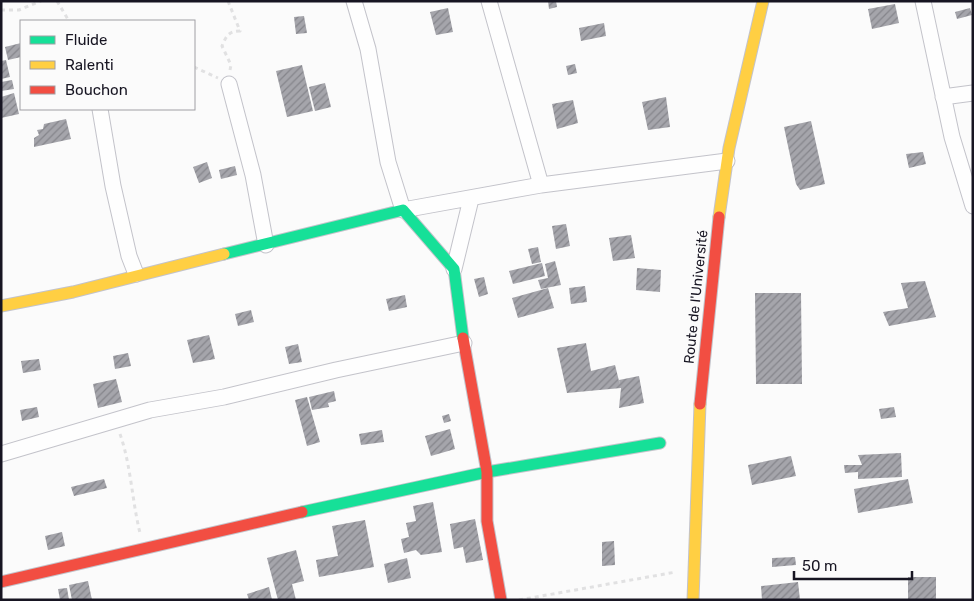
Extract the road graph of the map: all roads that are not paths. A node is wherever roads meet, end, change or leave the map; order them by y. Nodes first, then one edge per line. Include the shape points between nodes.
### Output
1 (354, 1) edge
2 (489, 1) edge
3 (764, 1) edge
4 (922, 1) edge
5 (229, 84) road end
6 (973, 93) edge
7 (943, 97) junction
8 (100, 110) edge
9 (727, 161) junction
10 (541, 185) junction
11 (471, 199) junction
12 (973, 206) edge
13 (403, 210) junction
14 (266, 244) junction
15 (454, 268) junction
16 (136, 274) junction
17 (1, 306) edge
18 (464, 342) junction
19 (660, 443) dead end
20 (1, 454) edge
21 (487, 472) junction
22 (1, 582) edge
23 (500, 600) edge
24 (693, 600) edge

1 - 13 street via 368,49 388,162
2 - 10 street
3 - 9 street, Route de l'Université
4 - 7 street
5 - 14 street via 251,167
6 - 7 street
7 - 12 street
8 - 16 street via 113,186
9 - 10 street
9 - 24 street, Route de l'Université via 700,408
10 - 11 street
11 - 13 street
11 - 15 street
13 - 14 street
13 - 15 street
14 - 16 street
15 - 18 street
16 - 17 street via 73,292
18 - 20 street via 224,397 159,408
18 - 21 street
19 - 21 street
21 - 22 street
21 - 23 street via 487,521

